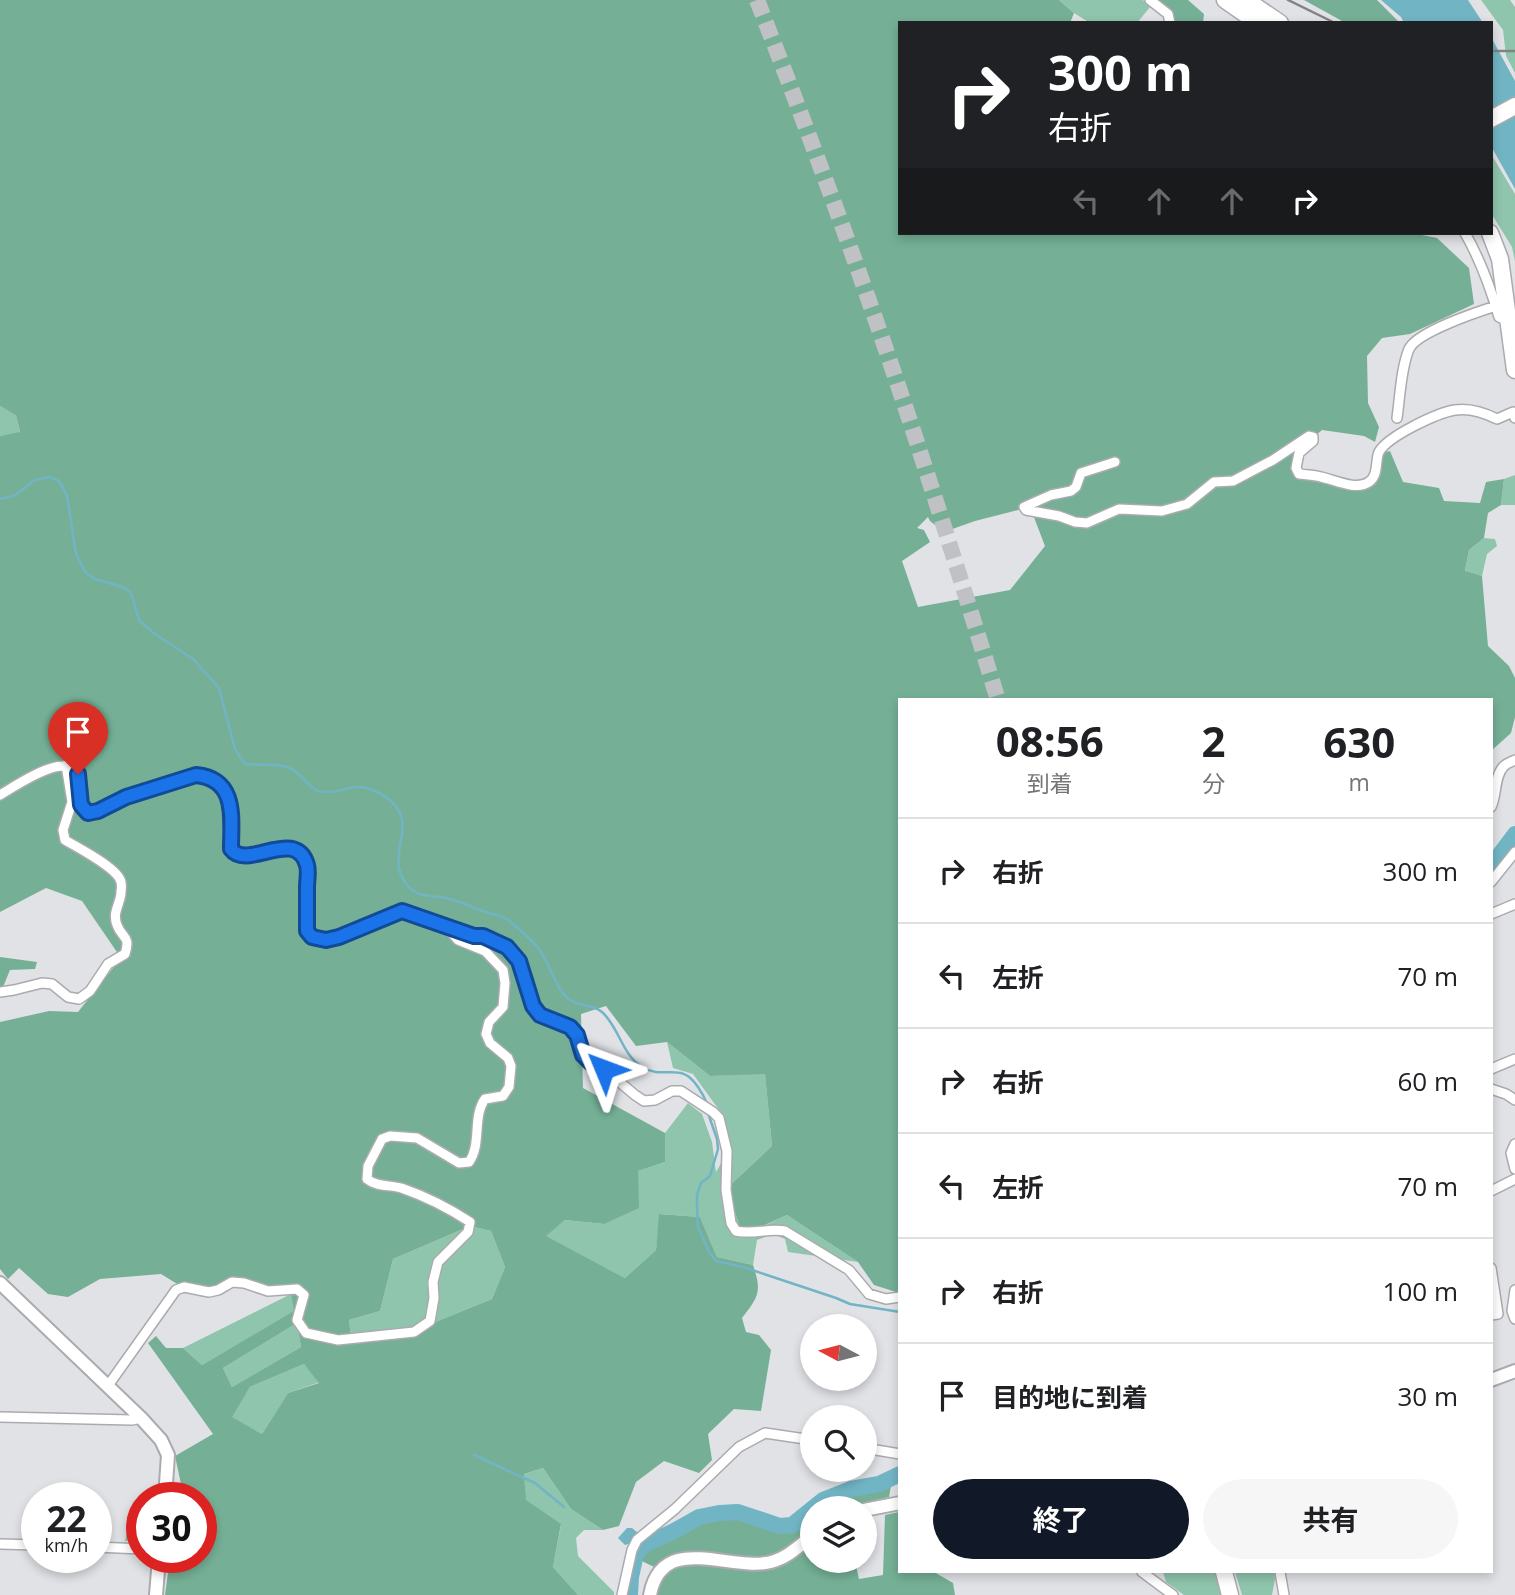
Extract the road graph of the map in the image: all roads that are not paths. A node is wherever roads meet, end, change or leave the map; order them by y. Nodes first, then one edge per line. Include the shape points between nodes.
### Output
1 (1150, 0) edge
2 (1225, 0) edge
3 (1246, 0) edge
4 (1170, 21) edge
5 (1255, 21) edge
6 (1277, 21) edge
7 (1515, 106) edge
8 (1493, 118) edge
9 (1466, 235) edge
10 (1480, 235) edge
11 (1491, 235) edge
12 (1501, 303) junction
13 (1515, 370) edge
14 (1398, 418) dead end
15 (1515, 418) edge
16 (1115, 462) dead end
17 (1515, 760) edge
18 (66, 765) junction
19 (0, 795) edge
20 (1493, 804) edge
21 (1515, 852) edge
22 (1493, 880) edge
23 (1515, 904) edge
24 (1493, 913) edge
25 (452, 929) junction
26 (0, 992) edge
27 (1515, 1059) edge
28 (1493, 1068) edge
29 (1493, 1090) edge
30 (1515, 1100) edge
31 (1515, 1144) edge
32 (1515, 1169) edge
33 (1515, 1180) edge
34 (1493, 1190) edge
35 (1493, 1281) edge
36 (2, 1287) edge
37 (1515, 1290) edge
38 (898, 1297) edge
39 (1493, 1315) edge
40 (1515, 1319) edge
41 (1515, 1371) edge
42 (1493, 1379) edge
43 (107, 1387) junction
44 (0, 1417) edge
45 (141, 1418) junction
46 (800, 1438) edge
47 (877, 1450) edge
48 (898, 1454) edge
49 (166, 1482) edge
50 (898, 1503) edge
51 (877, 1507) edge
52 (0, 1544) edge
53 (21, 1545) edge
54 (800, 1546) edge
55 (158, 1573) edge
56 (1143, 1573) edge
57 (1157, 1573) edge
58 (1224, 1573) edge
59 (1280, 1573) edge
60 (1156, 1582) junction
61 (156, 1595) edge
62 (622, 1595) edge
63 (650, 1595) edge
64 (1173, 1595) edge
65 (1230, 1595) edge
66 (1284, 1595) edge

1 - 4 street via 1168,14
2 - 5 highway
3 - 6 highway
7 - 8 highway
9 - 12 street
10 - 12 highway
11 - 12 highway via 1500,259
12 - 13 highway via 1509,321
12 - 14 street via 1416,340 1405,365
15 - 16 street via 1513,412 1497,419 1456,410 1439,415 1385,444 1378,453 1375,473 1356,486 1300,474 1296,468 1299,453 1312,441 1309,436 1233,481 1214,482 1187,504 1162,511 1119,509 1087,523 1024,507 1071,491 1081,473
17 - 20 street via 1499,775
18 - 19 street via 42,770
18 - 25 street via 78,774 81,805 88,813 196,775 218,783 231,806 235,855 293,849 303,855 307,931 312,937 339,937 402,911
18 - 26 street via 72,802 63,830 65,840 115,872 121,881 115,909 117,926 125,936 125,954 108,964 79,999 42,983
21 - 22 street
23 - 24 street
25 - 38 street via 507,947 519,961 540,1015 570,1027 583,1055 635,1096 655,1100 681,1091 719,1118 727,1152 730,1223 736,1231 785,1231 849,1270 870,1294
25 - 43 street via 458,940 485,951 503,970 503,1007 489,1022 486,1034 508,1058 509,1087 503,1096 485,1099 481,1105 469,1162 459,1163 417,1138 390,1136 382,1139 368,1166 367,1179 402,1188 470,1223 468,1233 438,1262 430,1321 414,1332 338,1340 306,1333 297,1320 304,1295 297,1289 268,1291 232,1282 209,1292 184,1287 176,1290
27 - 28 street
29 - 30 street
31 - 32 street via 1511,1153
33 - 34 street
35 - 39 street via 1498,1314
36 - 43 street
37 - 40 street
41 - 42 street
43 - 45 street
44 - 45 street
45 - 49 street via 162,1440 168,1455
46 - 62 street via 765,1433 739,1447 637,1540
47 - 48 street
50 - 51 street
52 - 53 street
54 - 63 street via 770,1562 687,1557 670,1562 658,1573
55 - 61 street
56 - 60 street
57 - 60 street
58 - 65 highway
59 - 66 street
60 - 64 street

